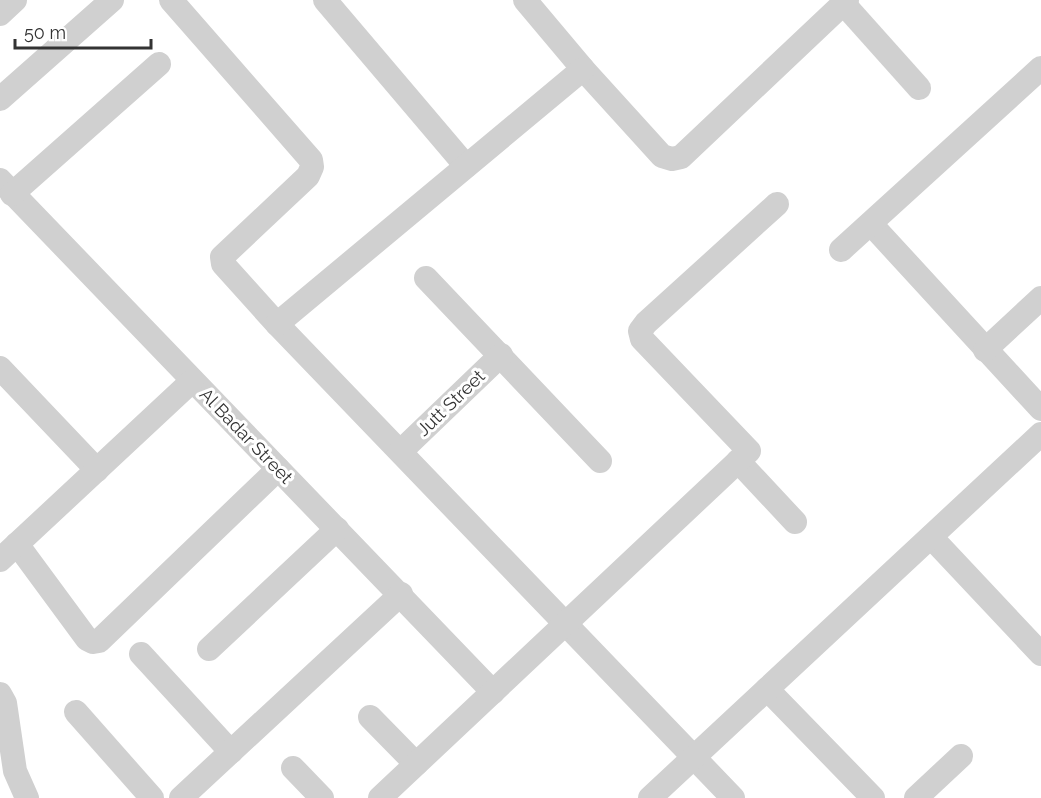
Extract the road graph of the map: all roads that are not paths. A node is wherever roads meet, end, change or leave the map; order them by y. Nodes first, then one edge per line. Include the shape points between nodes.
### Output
1 (15, 0) edge
2 (112, 0) edge
3 (171, 0) edge
4 (325, 0) edge
5 (525, 0) edge
6 (845, 2) edge
7 (0, 14) edge
8 (159, 64) dead end
9 (1041, 68) edge
10 (583, 69) junction
11 (919, 88) dead end
12 (0, 99) edge
13 (466, 166) junction
14 (6, 187) edge
15 (777, 204) dead end
16 (871, 224) junction
17 (841, 250) dead end
18 (426, 278) dead end
19 (1041, 298) edge
20 (277, 324) junction
21 (985, 350) junction
22 (501, 355) junction
23 (0, 368) edge
24 (192, 381) junction
25 (1041, 409) edge
26 (1038, 442) edge
27 (401, 451) junction
28 (600, 461) dead end
29 (738, 461) junction
30 (278, 469) junction
31 (97, 470) junction
32 (795, 522) dead end
33 (337, 529) junction
34 (931, 537) junction
35 (9, 552) edge
36 (400, 594) junction
37 (566, 624) junction
38 (208, 649) dead end
39 (141, 654) dead end
40 (1041, 654) edge
41 (767, 689) junction
42 (493, 692) junction
43 (0, 694) edge
44 (76, 712) dead end
45 (370, 717) dead end
46 (231, 752) junction
47 (961, 756) dead end
48 (693, 757) junction
49 (416, 764) junction
50 (293, 768) dead end
51 (8, 777) edge
52 (27, 798) edge
53 (152, 798) edge
54 (180, 798) edge
55 (322, 798) edge
56 (380, 798) edge
57 (650, 798) edge
58 (733, 798) edge
59 (873, 798) edge
60 (916, 798) edge

1 - 7 street
2 - 12 street
3 - 20 street via 311,159 308,176 222,257 223,264
4 - 13 street
5 - 10 street
6 - 10 street via 681,157 662,156
6 - 11 street
8 - 14 street
9 - 16 street
10 - 13 street
13 - 20 street
14 - 24 street, Al Badar Street
15 - 29 street via 640,331 642,339 749,451
16 - 17 street
16 - 21 street
18 - 22 street
19 - 21 street
20 - 27 street
21 - 25 street
22 - 27 street, Jutt Street
22 - 28 street
23 - 31 street
24 - 30 street, Al Badar Street
24 - 31 street
26 - 34 street
27 - 37 street
29 - 32 street
29 - 37 street
30 - 33 street, Al Badar Street
30 - 35 street via 93,642
31 - 35 street
33 - 36 street, Al Badar Street
33 - 38 street
34 - 40 street
34 - 41 street
36 - 42 street, Al Badar Street
36 - 46 street
37 - 42 street
37 - 48 street
39 - 46 street
41 - 48 street
41 - 59 street
42 - 49 street
43 - 51 street via 4,703
44 - 53 street
45 - 49 street
46 - 54 street
47 - 60 street
48 - 57 street
48 - 58 street
49 - 56 street
50 - 55 street
51 - 52 street

